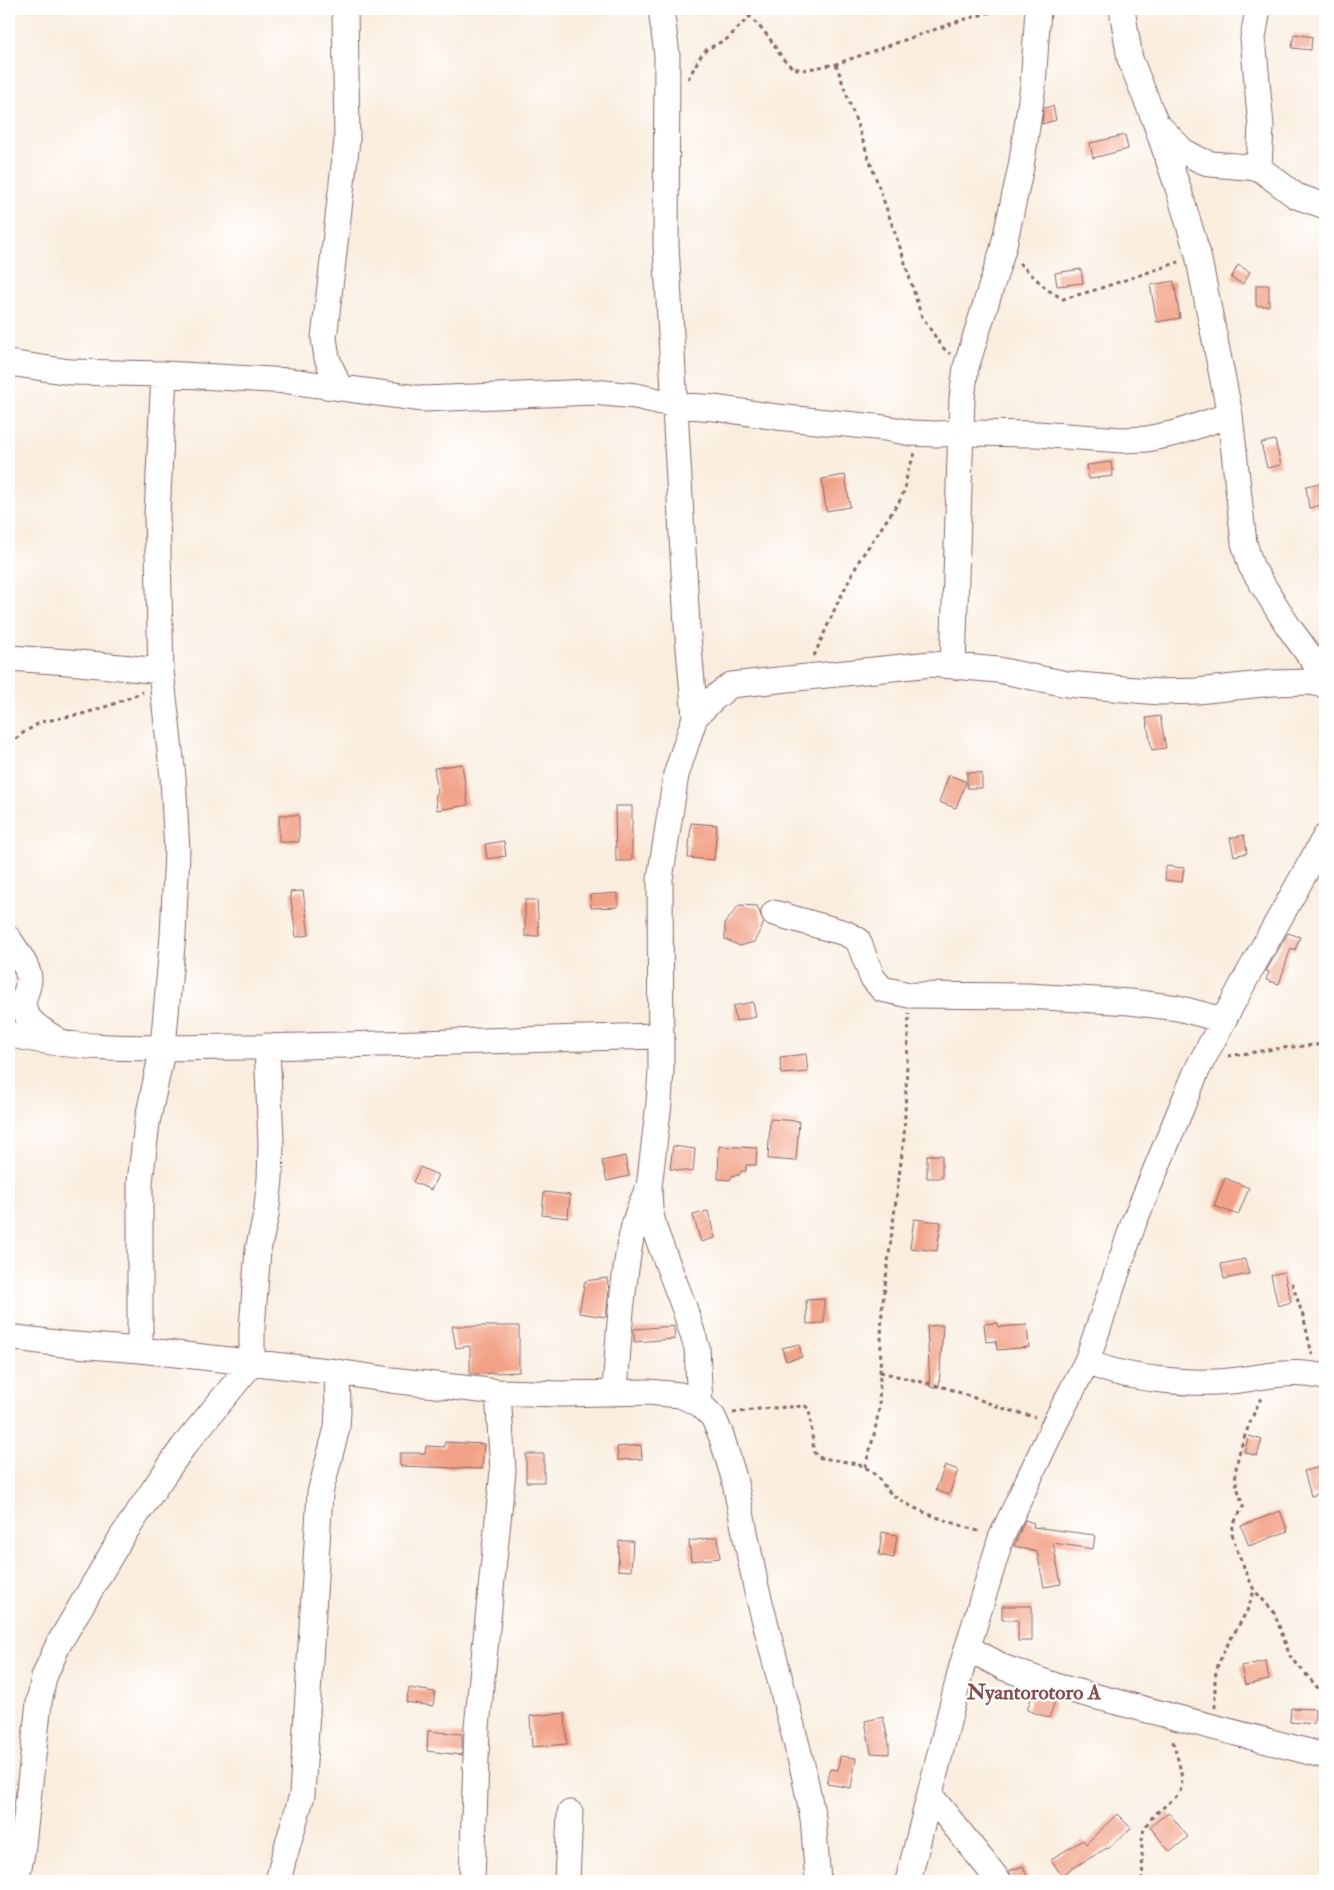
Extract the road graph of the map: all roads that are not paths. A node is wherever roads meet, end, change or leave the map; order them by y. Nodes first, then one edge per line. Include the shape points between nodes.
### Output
1 (345, 9) edge
2 (661, 9) edge
3 (1038, 9) edge
4 (1122, 9) edge
5 (1258, 9) edge
6 (1155, 122) junction
7 (1258, 168) junction
8 (1325, 206) edge
9 (9, 363) edge
10 (164, 374) junction
11 (338, 387) junction
12 (675, 405) junction
13 (1230, 415) junction
14 (962, 433) junction
15 (9, 658) edge
16 (953, 665) junction
17 (1325, 677) edge
18 (161, 678) junction
19 (1325, 685) edge
20 (695, 717) junction
21 (1325, 837) edge
22 (774, 913) dead end
23 (9, 939) edge
24 (1223, 1020) junction
25 (9, 1034) edge
26 (662, 1036) junction
27 (66, 1045) junction
28 (267, 1046) junction
29 (162, 1048) junction
30 (649, 1187) junction
31 (9, 1337) edge
32 (140, 1350) junction
33 (1087, 1361) junction
34 (252, 1363) junction
35 (337, 1372) junction
36 (1321, 1376) edge
37 (498, 1392) junction
38 (615, 1393) junction
39 (707, 1410) junction
40 (968, 1648) junction
41 (1325, 1756) edge
42 (930, 1795) junction
43 (570, 1813) dead end
44 (16, 1881) edge
45 (278, 1881) edge
46 (472, 1881) edge
47 (567, 1881) edge
48 (818, 1881) edge
49 (908, 1881) edge
50 (998, 1881) edge

1 - 11 street via 347,140 324,338 327,358
2 - 12 street via 667,55 666,245
3 - 14 street via 1034,86 1021,167 1003,249 966,367
4 - 6 street via 1130,59
5 - 7 street via 1253,38 1261,126
6 - 7 street via 1183,151 1200,160
6 - 13 street via 1198,255
7 - 8 street via 1296,196
9 - 10 street via 70,372
10 - 11 street
10 - 18 street via 157,514
11 - 12 street via 423,400 593,392 636,396
12 - 14 street via 911,433
12 - 20 street
13 - 14 street via 1176,434 1147,439
13 - 17 street via 1244,543 1251,566
14 - 16 street
15 - 18 street via 69,662
16 - 19 street via 1067,684 1159,692 1310,682
16 - 20 street via 908,665 731,685
18 - 29 street via 173,776 177,852 174,935
20 - 26 street via 676,774 660,879
21 - 24 street
22 - 24 street via 845,933 858,940 872,977 882,989 909,995 1027,996 1130,1002 1178,1008
23 - 27 street via 29,974 24,1010 39,1028
24 - 33 street via 1202,1060 1134,1222
25 - 27 street
26 - 28 street
26 - 30 street via 659,1103
27 - 29 street
28 - 29 street
28 - 34 street via 272,1143 266,1215 258,1250
29 - 32 street via 147,1123 140,1182
30 - 38 street via 639,1206 626,1267
30 - 39 street via 655,1231 697,1348
31 - 32 street
32 - 34 street
33 - 36 street via 1109,1371 1164,1379 1228,1382 1296,1372
33 - 40 street via 1001,1538
34 - 35 street
34 - 44 street via 183,1447 154,1489 58,1645 44,1677 39,1703
35 - 37 street
35 - 45 street via 337,1428 320,1493 302,1795
37 - 38 street
37 - 46 street via 504,1471 477,1727
38 - 39 street via 680,1395
39 - 48 street via 721,1435 732,1470 756,1587 803,1769 813,1818
40 - 41 street via 1005,1668 1059,1687
40 - 42 street
42 - 49 street
42 - 50 street
43 - 47 street

